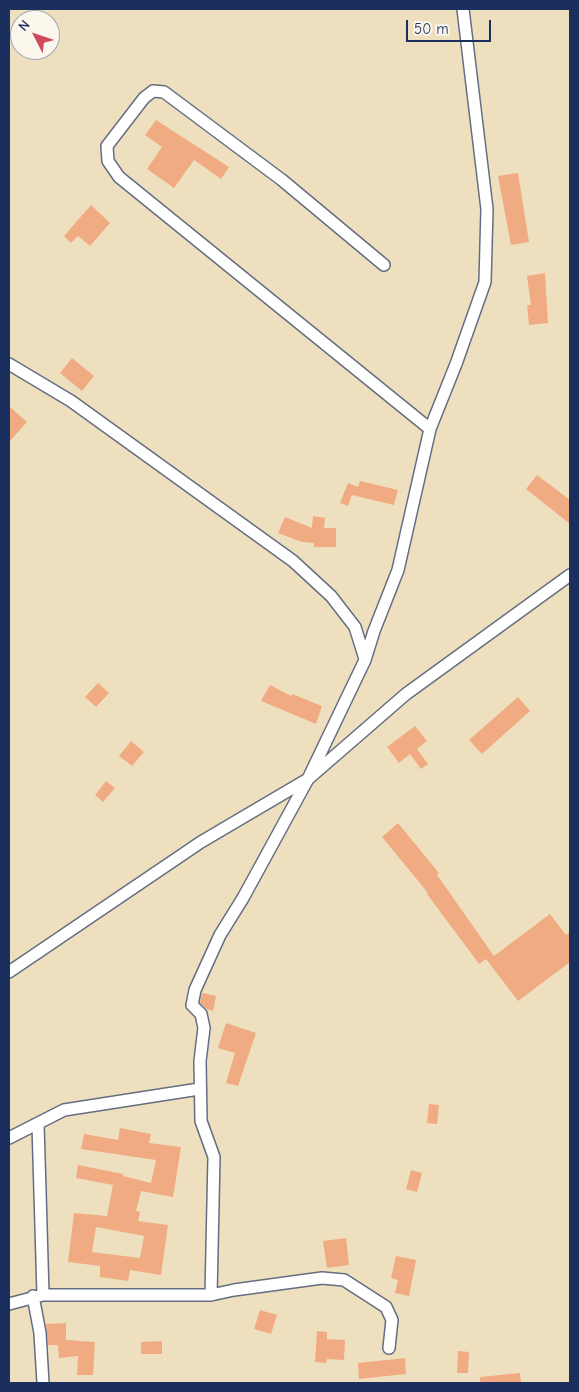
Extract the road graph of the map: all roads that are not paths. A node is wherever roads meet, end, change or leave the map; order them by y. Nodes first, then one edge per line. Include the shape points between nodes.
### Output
1 (463, 9) edge
2 (384, 265) dead end
3 (9, 364) edge
4 (430, 429) junction
5 (570, 575) edge
6 (356, 626) junction
7 (374, 630) junction
8 (365, 660) junction
9 (308, 779) junction
10 (9, 972) edge
11 (199, 1089) junction
12 (38, 1124) junction
13 (9, 1138) edge
14 (38, 1295) junction
15 (211, 1296) junction
16 (9, 1304) edge
17 (389, 1348) dead end
18 (43, 1383) edge

1 - 4 street via 487,209 485,282
2 - 4 street via 282,180 164,92 153,91 144,98 107,146 108,161 118,177
3 - 6 street via 71,402 294,561 332,596
4 - 7 street via 398,570
5 - 9 street via 406,694
6 - 7 street
6 - 8 street
7 - 8 street
8 - 9 street
9 - 10 street via 201,842
9 - 11 street via 220,935 195,990 192,1004 201,1014 204,1028
11 - 12 street via 64,1110
11 - 15 street via 201,1121 214,1157
12 - 13 street
12 - 14 street
14 - 15 street
14 - 16 street
14 - 18 street
15 - 17 street via 302,1280 344,1280 386,1307 392,1320

